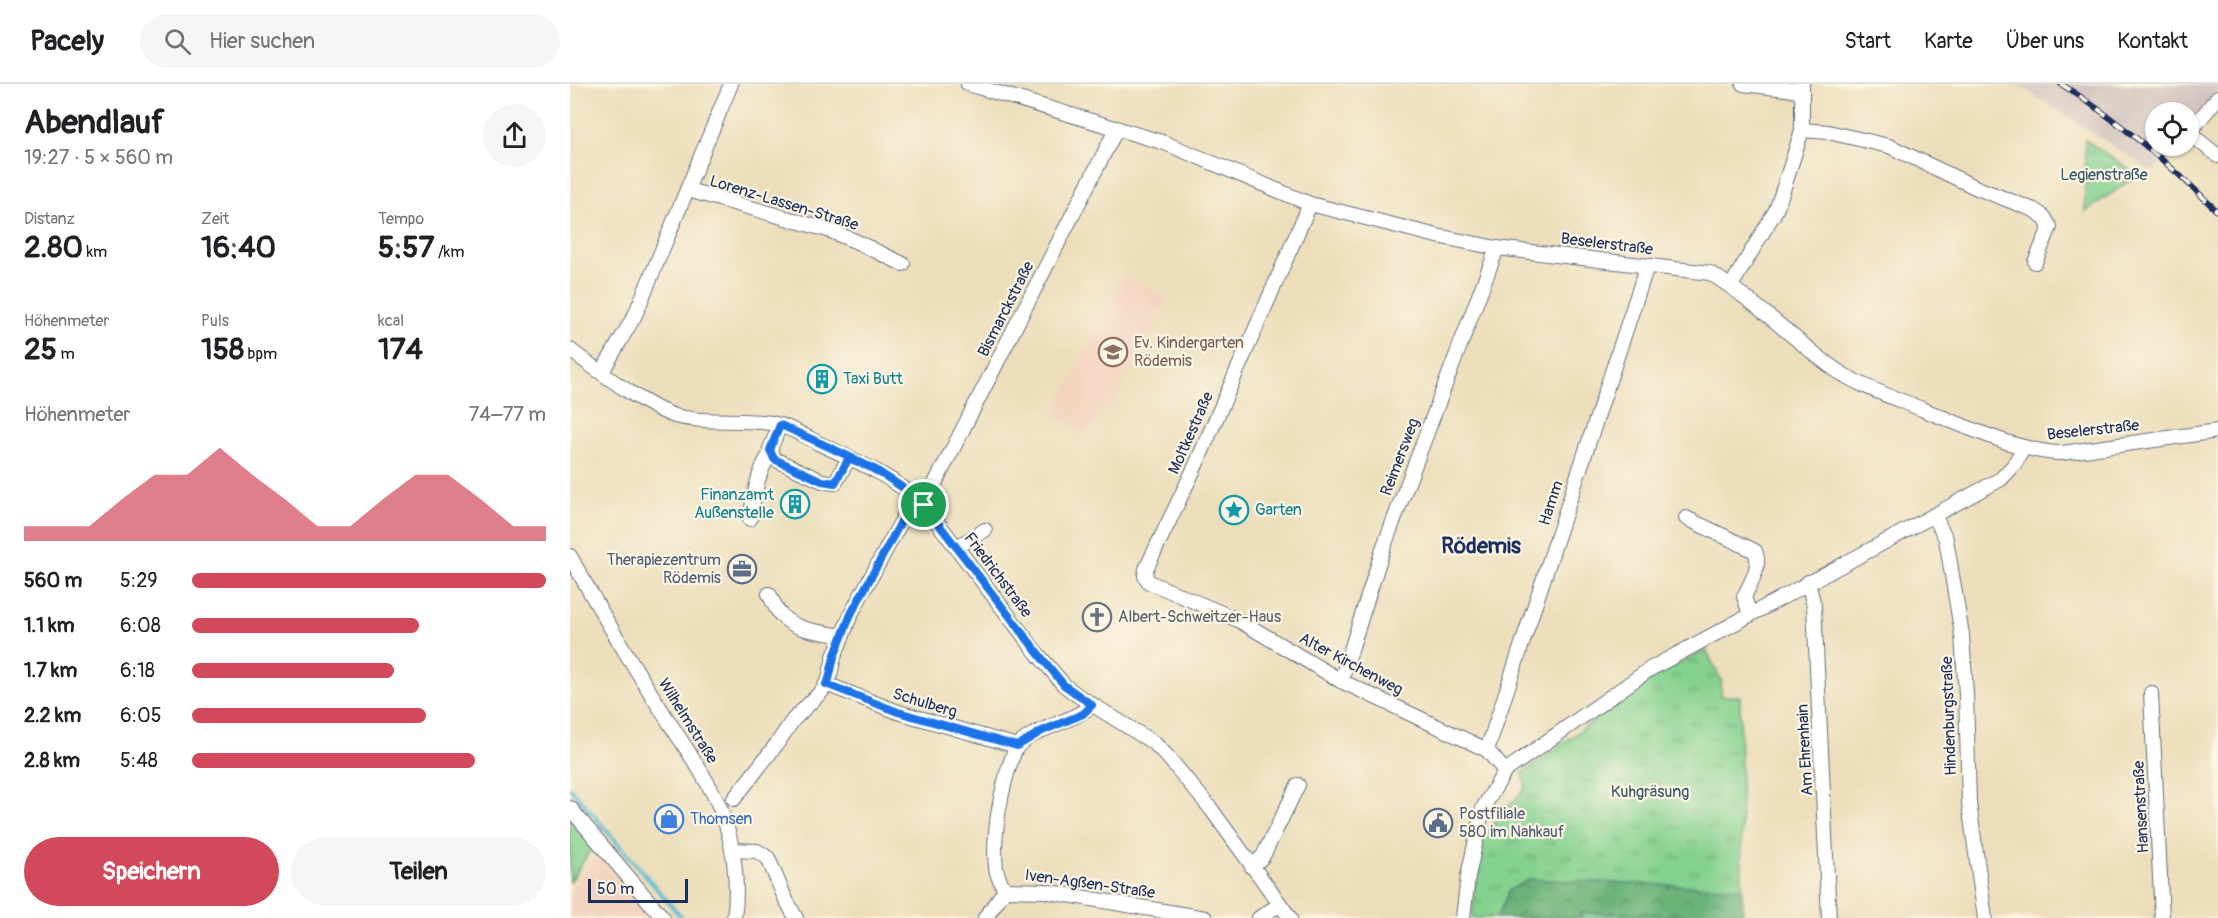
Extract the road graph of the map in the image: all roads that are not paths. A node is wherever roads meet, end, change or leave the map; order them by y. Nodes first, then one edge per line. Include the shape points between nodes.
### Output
1 (731, 84) edge
2 (970, 84) edge
3 (1743, 84) edge
4 (1802, 87) edge
5 (2218, 97) edge
6 (1117, 128) junction
7 (1802, 130) junction
8 (2218, 156) edge
9 (688, 190) junction
10 (1310, 204) junction
11 (1497, 248) junction
12 (2035, 262) dead end
13 (903, 264) dead end
14 (1647, 266) junction
15 (1731, 286) junction
16 (571, 351) edge
17 (602, 372) junction
18 (780, 425) junction
19 (2218, 431) edge
20 (2024, 447) junction
21 (771, 454) junction
22 (849, 458) junction
23 (920, 501) junction
24 (1934, 515) junction
25 (1686, 518) dead end
26 (750, 519) dead end
27 (985, 530) dead end
28 (957, 547) junction
29 (570, 556) edge
30 (1145, 576) joint
31 (1808, 582) junction
32 (769, 594) dead end
33 (1750, 614) junction
34 (842, 636) junction
35 (1341, 681) junction
36 (826, 684) junction
37 (2151, 693) dead end
38 (1092, 705) junction
39 (1017, 746) junction
40 (1487, 750) junction
41 (1505, 771) junction
42 (1298, 785) dead end
43 (734, 798) dead end
44 (570, 808) edge
45 (732, 850) junction
46 (1252, 867) junction
47 (1005, 890) junction
48 (1280, 905) junction
49 (663, 918) edge
50 (734, 918) edge
51 (796, 918) edge
52 (985, 918) edge
53 (1205, 918) edge
54 (1259, 918) edge
55 (1290, 918) edge
56 (1463, 918) edge
57 (1829, 918) edge
58 (1985, 918) edge
59 (2162, 918) edge

1 - 9 street, Lorenz-Lassen-Straße
2 - 6 street, Beselerstraße
3 - 4 street
4 - 7 street
5 - 8 street via 2190,130 2190,135
6 - 10 street, Beselerstraße via 1165,143
6 - 23 street, Bismarckstraße
7 - 12 street via 1889,146 2034,210 2050,227
7 - 15 street via 1776,210
9 - 13 street, Lorenz-Lassen-Straße via 828,230
9 - 17 street, Lorenz-Lassen-Straße via 635,315
10 - 11 street, Beselerstraße
10 - 30 street, Moltkestraße
11 - 14 street, Beselerstraße
11 - 35 street, Reimersweg via 1384,546
14 - 15 street, Beselerstraße via 1710,273
14 - 40 street, Hamm
15 - 20 street, Beselerstraße via 1835,369 1868,387
16 - 17 street, Friedrichstraße
17 - 18 street, Friedrichstraße via 653,406 674,415
18 - 21 street
18 - 22 street, Friedrichstraße
19 - 20 street, Beselerstraße via 2062,453
20 - 24 street via 2001,479
21 - 22 street via 774,459 831,483 838,480
21 - 26 street via 757,484
22 - 23 street, Friedrichstraße via 876,470
23 - 28 street, Friedrichstraße
23 - 34 street
24 - 31 street
24 - 58 street, Hindenburgstraße via 1946,539 1962,634 1969,802
25 - 33 street via 1755,551 1757,566 1744,597
27 - 28 street
28 - 38 street, Friedrichstraße via 1064,685
29 - 45 street, Wilhelmstraße via 721,810
30 - 35 street, Alter Kirchenweg via 1149,582 1240,621
31 - 33 street
31 - 57 street, Am Ehrenhain via 1814,606
32 - 34 street via 781,615 794,624
33 - 41 street via 1650,669
34 - 36 street
35 - 40 street, Alter Kirchenweg
36 - 39 street, Schulberg via 898,712
36 - 43 street via 793,720
37 - 59 street, Hansenstraße
38 - 39 street via 1083,714
38 - 46 street, Friedrichstraße via 1154,743 1167,756
39 - 47 street, Iven-Agßen-Straße via 1006,776 997,837 996,869
40 - 41 street, Alter Kirchenweg
41 - 56 street via 1483,808 1467,876
42 - 46 street via 1263,856
44 - 49 street
45 - 50 street, Wilhelmstraße via 736,877
45 - 51 street via 757,851 768,858
46 - 48 street, Friedrichstraße
47 - 52 street, Iven-Agßen-Straße
47 - 53 street, Iven-Agßen-Straße via 1044,891
48 - 54 street
48 - 55 street, Friedrichstraße

